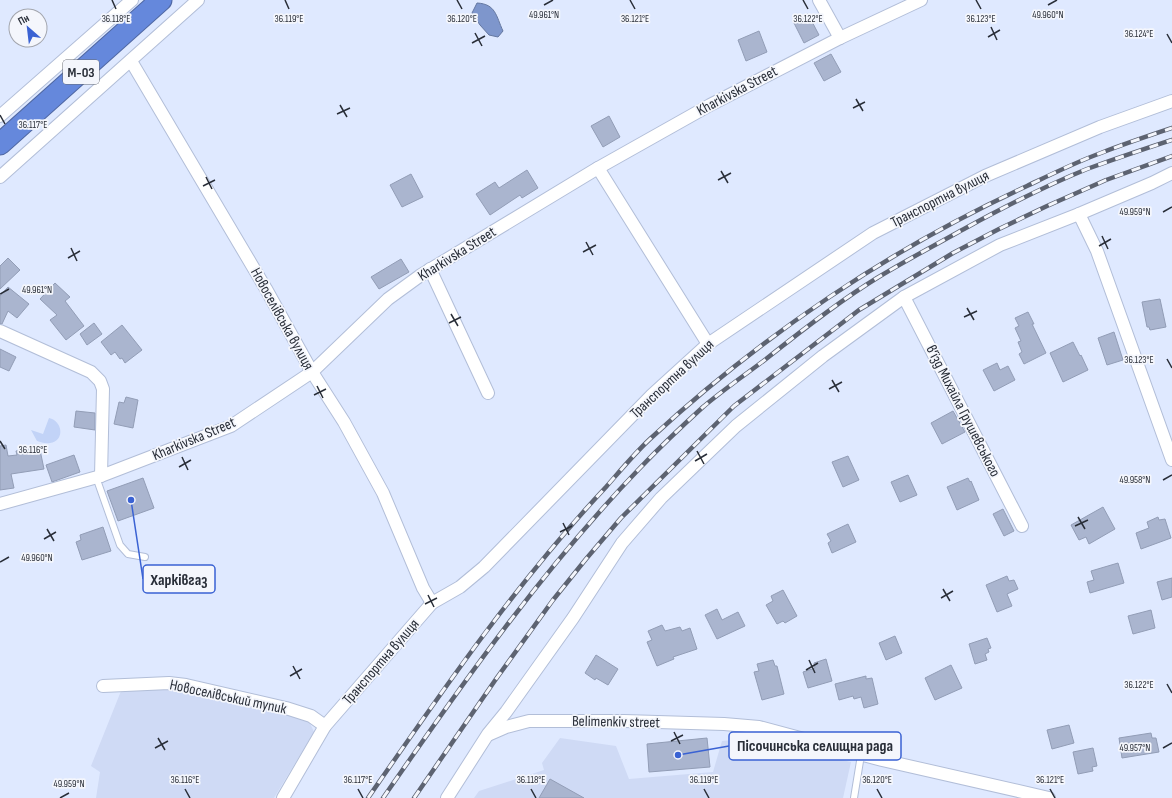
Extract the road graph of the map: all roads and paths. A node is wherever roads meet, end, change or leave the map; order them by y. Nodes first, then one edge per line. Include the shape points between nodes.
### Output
1 (132, 0) edge
2 (161, 0) edge
3 (198, 0) edge
4 (819, 0) edge
5 (921, 0) edge
6 (840, 38) junction
7 (131, 60) junction
8 (1172, 101) edge
9 (0, 116) edge
10 (0, 144) edge
11 (598, 168) junction
12 (1172, 173) edge
13 (0, 177) edge
14 (1079, 214) junction
15 (430, 270) junction
16 (904, 297) junction
17 (0, 331) edge
18 (708, 344) junction
19 (312, 372) junction
20 (488, 393) dead end
21 (1172, 460) edge
22 (98, 476) junction
23 (0, 504) edge
24 (1022, 526) dead end
25 (145, 557) dead end
26 (432, 603) junction
27 (103, 686) dead end
28 (325, 726) junction
29 (488, 734) junction
30 (861, 755) junction
31 (283, 798) edge
32 (447, 798) edge
33 (854, 798) edge
34 (1050, 798) edge

1 - 9 street
2 - 10 highway, М-03
3 - 7 street
4 - 6 street
5 - 6 street, Kharkivska Street
6 - 11 street, Kharkivska Street via 710,104
7 - 13 street
7 - 19 street, Новоселівська вулиця
8 - 18 street, Транспортна вулиця via 1100,127 985,176 873,233
11 - 15 street, Kharkivska Street
11 - 18 street
12 - 14 street
14 - 16 street via 1000,245
14 - 21 street via 1097,251
15 - 19 street, Kharkivska Street via 388,299
15 - 20 street
16 - 24 street, в’їзд Михайла Грушевського
16 - 29 street via 823,356 736,426 661,498 622,543 573,618
17 - 22 street via 91,372 100,381 103,389
18 - 26 street, Транспортна вулиця via 652,395 484,567 460,587
19 - 22 street, Kharkivska Street via 231,426
19 - 26 street, Новоселівська вулиця via 344,422 383,493 423,588
22 - 23 street, Kharkivska Street
22 - 25 lane via 120,545 128,554
26 - 28 street, Транспортна вулиця
27 - 28 street, Новоселівський тупик via 169,683 186,685 286,708 311,716
28 - 31 street, Транспортна вулиця
29 - 30 street, Belimenkiv street via 529,721 724,724 759,727
29 - 32 street
30 - 33 lane
30 - 34 street, Belimenkiv street

